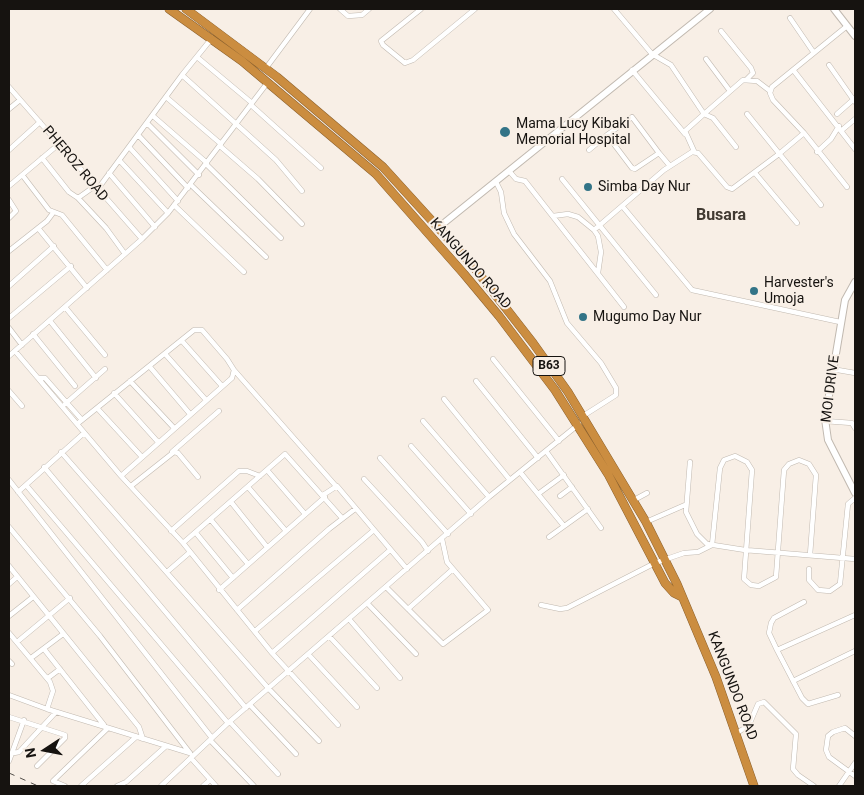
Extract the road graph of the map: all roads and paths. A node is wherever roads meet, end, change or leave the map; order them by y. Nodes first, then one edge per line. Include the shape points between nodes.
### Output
1 (168, 9) edge
2 (186, 9) edge
3 (308, 9) edge
4 (340, 9) edge
5 (369, 9) edge
6 (422, 9) edge
7 (475, 9) edge
8 (614, 9) edge
9 (710, 9) edge
10 (834, 9) edge
11 (790, 18) dead end
12 (847, 26) junction
13 (721, 31) dead end
14 (855, 36) edge
15 (212, 38) junction
16 (814, 53) junction
17 (652, 54) junction
18 (197, 57) junction
19 (706, 60) dead end
20 (829, 65) dead end
21 (266, 68) junction
22 (632, 70) junction
23 (794, 71) junction
24 (182, 75) junction
25 (747, 79) junction
26 (268, 82) junction
27 (9, 88) edge
28 (730, 91) junction
29 (770, 91) junction
30 (166, 97) junction
31 (20, 100) junction
32 (855, 100) edge
33 (252, 104) junction
34 (9, 109) edge
35 (704, 114) junction
36 (747, 114) dead end
37 (837, 114) dead end
38 (153, 116) junction
39 (855, 119) edge
40 (40, 122) junction
41 (148, 124) junction
42 (236, 126) junction
43 (840, 128) junction
44 (804, 133) junction
45 (606, 135) junction
46 (686, 135) junction
47 (139, 136) junction
48 (59, 144) junction
49 (220, 145) junction
50 (130, 148) junction
51 (736, 148) dead end
52 (855, 149) edge
53 (9, 150) edge
54 (589, 150) dead end
55 (694, 151) junction
56 (817, 152) junction
57 (659, 153) junction
58 (779, 154) junction
59 (42, 158) junction
60 (120, 161) junction
61 (206, 164) junction
62 (670, 166) junction
63 (321, 168) dead end
64 (509, 171) junction
65 (109, 173) junction
66 (755, 173) junction
67 (199, 175) junction
68 (23, 176) junction
69 (562, 179) dead end
70 (496, 182) junction
71 (9, 186) edge
72 (190, 187) junction
73 (847, 187) dead end
74 (96, 188) junction
75 (302, 191) dead end
76 (78, 198) junction
77 (9, 200) edge
78 (176, 203) junction
79 (821, 205) dead end
80 (623, 207) junction
81 (53, 213) junction
82 (168, 213) junction
83 (553, 216) junction
84 (9, 218) edge
85 (302, 224) dead end
86 (797, 224) dead end
87 (599, 226) junction
88 (155, 227) junction
89 (439, 227) junction
90 (38, 228) junction
91 (594, 230) junction
92 (281, 238) dead end
93 (142, 239) junction
94 (54, 246) junction
95 (9, 251) edge
96 (125, 254) junction
97 (266, 257) dead end
98 (71, 266) junction
99 (107, 270) junction
100 (244, 272) dead end
101 (598, 273) junction
102 (855, 282) edge
103 (9, 286) edge
104 (87, 288) junction
105 (656, 295) dead end
106 (64, 307) junction
107 (624, 307) dead end
108 (9, 318) edge
109 (50, 320) junction
110 (840, 322) junction
111 (9, 328) edge
112 (33, 334) junction
113 (182, 341) junction
114 (22, 345) junction
115 (15, 351) junction
116 (105, 355) dead end
117 (166, 355) junction
118 (9, 356) edge
119 (493, 358) dead end
120 (150, 367) junction
121 (105, 369) dead end
122 (832, 369) junction
123 (234, 370) junction
124 (855, 373) edge
125 (38, 378) junction
126 (96, 378) junction
127 (476, 380) dead end
128 (130, 382) junction
129 (75, 386) dead end
130 (222, 386) junction
131 (9, 391) edge
132 (114, 393) junction
133 (206, 400) junction
134 (444, 400) dead end
135 (66, 402) junction
136 (22, 406) dead end
137 (62, 406) junction
138 (97, 408) junction
139 (220, 411) dead end
140 (190, 414) junction
141 (584, 418) junction
142 (82, 420) junction
143 (423, 421) dead end
144 (825, 421) junction
145 (77, 424) junction
146 (578, 425) junction
147 (174, 428) junction
148 (855, 428) edge
149 (84, 433) junction
150 (558, 441) junction
151 (158, 442) junction
152 (411, 446) dead end
153 (546, 451) junction
154 (61, 452) junction
155 (172, 452) junction
156 (142, 457) junction
157 (380, 458) dead end
158 (538, 458) junction
159 (690, 462) dead end
160 (44, 467) junction
161 (267, 470) junction
162 (520, 472) junction
163 (564, 475) junction
164 (121, 476) junction
165 (260, 476) junction
166 (198, 477) dead end
167 (364, 479) dead end
168 (9, 480) edge
169 (510, 480) junction
170 (26, 485) junction
171 (335, 485) junction
172 (131, 486) junction
173 (248, 487) junction
174 (572, 487) junction
175 (14, 488) junction
176 (9, 492) edge
177 (18, 492) junction
178 (647, 493) dead end
179 (538, 494) junction
180 (855, 494) edge
181 (324, 496) junction
182 (560, 496) dead end
183 (490, 497) junction
184 (855, 498) edge
185 (634, 500) junction
186 (231, 502) junction
187 (685, 505) junction
188 (355, 509) junction
189 (588, 509) junction
190 (305, 514) junction
191 (470, 514) junction
192 (342, 518) junction
193 (211, 520) junction
194 (646, 522) junction
195 (9, 526) edge
196 (564, 526) junction
197 (601, 528) dead end
198 (374, 530) junction
199 (171, 531) junction
200 (286, 531) junction
201 (196, 533) junction
202 (448, 534) junction
203 (549, 537) dead end
204 (442, 539) junction
205 (183, 544) junction
206 (712, 545) junction
207 (267, 548) junction
208 (390, 550) junction
209 (745, 550) junction
210 (428, 551) junction
211 (777, 553) junction
212 (189, 554) junction
213 (810, 555) junction
214 (843, 558) junction
215 (664, 559) junction
216 (855, 559) edge
217 (655, 562) junction
218 (248, 564) junction
219 (9, 566) edge
220 (408, 568) junction
221 (453, 569) junction
222 (809, 569) dead end
223 (167, 572) junction
224 (17, 577) junction
225 (233, 578) junction
226 (9, 584) edge
227 (386, 587) junction
228 (219, 590) junction
229 (33, 597) junction
230 (682, 597) junction
231 (70, 598) junction
232 (804, 602) dead end
233 (367, 603) junction
234 (541, 605) dead end
235 (408, 609) junction
236 (237, 610) junction
237 (855, 615) edge
238 (9, 616) edge
239 (49, 616) junction
240 (350, 619) junction
241 (255, 631) junction
242 (9, 633) edge
243 (63, 634) junction
244 (329, 636) junction
245 (17, 642) junction
246 (44, 649) junction
247 (777, 650) junction
248 (855, 650) edge
249 (272, 653) junction
250 (416, 654) dead end
251 (309, 655) junction
252 (32, 658) junction
253 (60, 669) junction
254 (289, 671) junction
255 (48, 678) junction
256 (400, 678) dead end
257 (793, 682) junction
258 (377, 688) dead end
259 (269, 689) junction
260 (9, 695) edge
261 (838, 695) dead end
262 (357, 706) dead end
263 (248, 707) junction
264 (47, 710) junction
265 (56, 712) junction
266 (9, 717) edge
267 (24, 720) junction
268 (229, 723) junction
269 (338, 725) dead end
270 (42, 727) junction
271 (106, 727) junction
272 (737, 733) junction
273 (855, 736) edge
274 (136, 737) junction
275 (143, 739) junction
276 (211, 739) junction
277 (319, 741) dead end
278 (165, 747) junction
279 (14, 753) junction
280 (296, 754) dead end
281 (192, 756) junction
282 (9, 761) edge
283 (855, 763) edge
284 (37, 766) dead end
285 (850, 771) junction
286 (278, 774) dead end
287 (855, 776) edge
288 (210, 780) junction
289 (65, 786) edge
290 (81, 786) edge
291 (117, 786) edge
292 (160, 786) edge
293 (202, 786) edge
294 (216, 786) edge
295 (254, 786) edge
296 (754, 786) edge
297 (814, 786) edge
298 (839, 786) edge

1 - 15 highway, KANGUNDO ROAD / B63
2 - 21 highway, KANGUNDO ROAD / B63
3 - 21 street
4 - 5 street via 348,16 362,15
6 - 7 street via 381,41 406,63
8 - 17 street
9 - 17 main road
10 - 12 main road
11 - 16 street
12 - 14 main road
12 - 16 street
13 - 25 street via 751,68 753,73
15 - 18 street
15 - 26 highway, KANGUNDO ROAD / B63
16 - 23 street
17 - 22 main road
17 - 35 street via 671,66
18 - 24 street
18 - 33 street
19 - 28 street
20 - 32 street
21 - 89 highway, KANGUNDO ROAD / B63 via 383,167
22 - 46 street
22 - 64 main road
23 - 29 street
23 - 43 street
24 - 30 street
24 - 42 street
25 - 28 street
25 - 29 street via 757,81
26 - 33 street
26 - 146 highway, KANGUNDO ROAD / B63 via 376,174 499,316
27 - 31 street, PHEROZ ROAD
28 - 35 street
29 - 44 street via 774,100
30 - 38 street
30 - 49 street
31 - 34 street
31 - 40 street, PHEROZ ROAD
32 - 37 street
33 - 42 street
33 - 63 street
35 - 46 street via 686,128
35 - 51 street via 713,118
36 - 58 street
38 - 41 street
38 - 61 street
39 - 43 street
40 - 48 street, PHEROZ ROAD
40 - 53 street
41 - 47 street
41 - 67 street
42 - 49 street
42 - 75 street via 276,160
43 - 52 street
43 - 56 street
44 - 56 street
44 - 58 street
45 - 54 street
45 - 57 street via 632,168
45 - 57 street via 632,117
46 - 55 street
47 - 50 street
47 - 72 street
48 - 59 street
48 - 74 street, PHEROZ ROAD
49 - 61 street
49 - 85 street
50 - 60 street
50 - 78 street
55 - 62 street
55 - 66 street via 732,189
56 - 73 street
57 - 62 street
58 - 66 street
58 - 79 street
59 - 68 street
59 - 76 street via 69,192
60 - 65 street
60 - 82 street
61 - 67 street
61 - 92 street
62 - 80 street
64 - 70 main road
64 - 83 street via 516,180 525,181
65 - 74 street
65 - 88 street
66 - 86 street
67 - 72 street
68 - 71 street
68 - 81 street
69 - 87 street
70 - 89 main road
70 - 141 street via 502,192 504,213 514,234 550,281 567,323 601,363 618,391
72 - 78 street
72 - 97 street
74 - 76 street
74 - 93 street, PHEROZ ROAD
76 - 96 street
77 - 84 street via 16,211
78 - 82 street
78 - 100 street
80 - 87 street
80 - 110 street via 692,290
81 - 90 street
81 - 99 street via 62,216
82 - 88 street
83 - 91 street via 568,214 578,217
83 - 101 street
87 - 91 street
87 - 105 street
88 - 93 street
89 - 141 highway, KANGUNDO ROAD / B63 via 507,308
90 - 94 street
90 - 95 street
91 - 101 street via 601,252
93 - 96 street
94 - 98 street
94 - 103 street
96 - 99 street
98 - 104 street
98 - 108 street
99 - 104 street
101 - 107 street
102 - 110 main road, MOI DRIVE via 844,300
104 - 106 street
106 - 109 street
106 - 116 street
109 - 112 street
109 - 126 street
110 - 122 main road, MOI DRIVE
111 - 114 street
112 - 114 street
112 - 129 street
113 - 117 street
113 - 123 street via 194,330 202,330
113 - 130 street
114 - 115 street
115 - 118 street
115 - 125 street
117 - 120 street
117 - 133 street
119 - 150 street
120 - 128 street
120 - 140 street
121 - 126 street
122 - 124 street
122 - 144 main road, MOI DRIVE
123 - 130 street via 232,378
123 - 171 street
125 - 135 street via 46,378
125 - 137 street
126 - 135 street
127 - 158 street
128 - 132 street
128 - 147 street
130 - 133 street
131 - 136 street
132 - 138 street
132 - 151 street
133 - 140 street
134 - 169 street
135 - 137 street
135 - 142 street
137 - 145 street
138 - 142 street
138 - 156 street
139 - 155 street
140 - 147 street
141 - 146 street
141 - 185 highway, KANGUNDO ROAD / B63
142 - 145 street
143 - 183 street
144 - 148 street via 852,423
144 - 180 main road, MOI DRIVE via 832,448
145 - 149 street
146 - 150 street
146 - 217 highway, KANGUNDO ROAD / B63 via 621,496
147 - 151 street
149 - 154 street
149 - 164 street
150 - 153 street
151 - 156 street
152 - 191 street
153 - 158 street
153 - 163 street
154 - 160 street
154 - 223 street
155 - 166 street via 178,453
155 - 172 street
156 - 164 street
157 - 202 street
158 - 162 street
159 - 187 street
160 - 170 street
160 - 263 street
161 - 165 street
161 - 181 street via 286,454
161 - 190 street
162 - 169 street
162 - 179 street
163 - 174 street
163 - 179 street
164 - 172 street
165 - 173 street
165 - 199 street via 247,470 239,471
167 - 210 street
168 - 175 street
169 - 183 street
170 - 177 street
170 - 268 street
171 - 181 street
171 - 188 street
172 - 199 street
173 - 186 street
173 - 200 street
174 - 182 street
174 - 189 street
175 - 176 street
175 - 177 street
177 - 276 street
178 - 185 street
179 - 196 street
181 - 190 street
181 - 192 street
183 - 191 street
184 - 214 street via 848,504
185 - 194 highway, KANGUNDO ROAD / B63
186 - 193 street
186 - 207 street
187 - 194 street
187 - 206 street via 697,534
188 - 192 street
188 - 198 street
189 - 196 street
189 - 197 street
190 - 200 street
191 - 202 street
192 - 236 street
193 - 201 street
193 - 218 street
194 - 215 highway, KANGUNDO ROAD / B63
195 - 231 street
196 - 203 street
198 - 208 street
198 - 241 street
199 - 205 street
200 - 207 street
201 - 205 street
201 - 225 street
202 - 204 street
204 - 210 street
204 - 221 street via 446,560
205 - 212 street
206 - 209 street
206 - 209 street via 720,468 724,460 735,456 748,462 752,470
206 - 215 street via 698,552
207 - 218 street
208 - 220 street
208 - 249 street
209 - 211 street
209 - 211 street via 744,579 756,586 776,577
210 - 220 street
211 - 213 street
211 - 213 street via 784,470 799,460 809,464 816,475
212 - 223 street
212 - 228 street
213 - 214 street
214 - 216 street
214 - 222 street via 840,584 830,591 818,590 811,584
215 - 217 street
215 - 230 highway, KANGUNDO ROAD / B63
217 - 230 highway, KANGUNDO ROAD / B63 via 669,589
217 - 234 street via 567,608
218 - 225 street
219 - 224 street
220 - 227 street
221 - 235 street
221 - 235 street via 488,610 444,644
223 - 259 street
224 - 226 street
224 - 229 street
225 - 228 street
227 - 233 street
227 - 235 street
228 - 236 street
229 - 238 street
229 - 239 street
230 - 272 highway, KANGUNDO ROAD / B63
231 - 239 street
231 - 281 street
232 - 247 street via 774,618 771,623 769,633
233 - 240 street
233 - 250 street
236 - 241 street
237 - 247 street
239 - 243 street
239 - 245 street
240 - 244 street
240 - 256 street
241 - 249 street
242 - 245 street
243 - 246 street
243 - 275 street via 139,727
244 - 251 street
244 - 258 street
245 - 252 street
246 - 252 street
246 - 253 street
247 - 257 street
248 - 257 street
249 - 254 street
251 - 254 street
251 - 262 street
252 - 255 street
253 - 255 street
253 - 271 street
254 - 259 street
254 - 269 street
255 - 264 street via 53,688
257 - 261 street via 808,704
259 - 263 street
259 - 277 street
260 - 264 street
263 - 268 street
263 - 280 street
264 - 265 street
265 - 270 street
265 - 271 street
266 - 267 street
267 - 270 street
267 - 279 street
268 - 276 street
268 - 286 street
270 - 279 street via 19,752
270 - 284 street via 65,734 65,738
271 - 274 street
271 - 289 street via 54,780
272 - 296 highway, KANGUNDO ROAD / B63
272 - 297 street via 750,725 758,704 764,702 796,734 793,769
273 - 285 street via 842,729 833,732 826,742 829,757
274 - 275 street
274 - 290 street
275 - 278 street
276 - 281 street
276 - 295 street
278 - 281 street
278 - 291 street via 126,782
279 - 282 street
281 - 288 street
281 - 292 street
283 - 285 street
285 - 287 street
285 - 298 street
288 - 293 street
288 - 294 street

